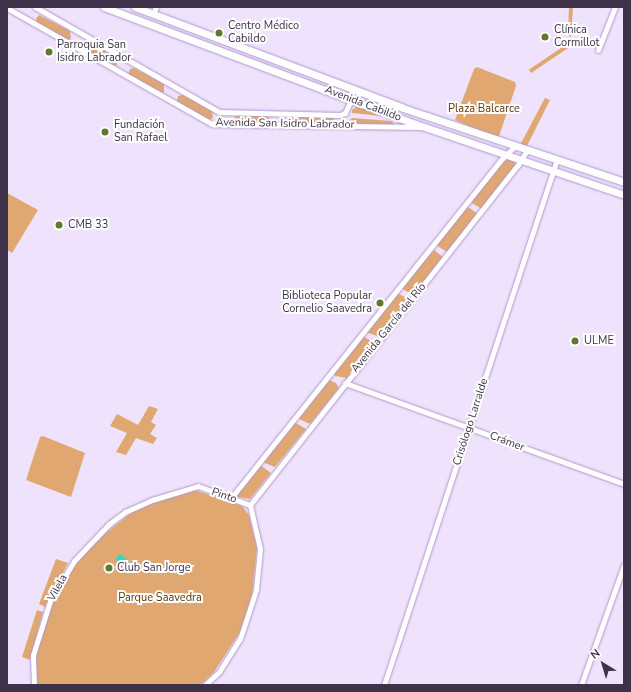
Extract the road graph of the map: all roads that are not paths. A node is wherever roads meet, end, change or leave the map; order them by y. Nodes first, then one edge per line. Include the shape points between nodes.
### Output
1 (35, 7) edge
2 (104, 7) edge
3 (135, 7) edge
4 (615, 7) edge
5 (7, 8) edge
6 (154, 10) edge
7 (598, 50) dead end
8 (351, 100) junction
9 (425, 127) junction
10 (516, 146) junction
11 (527, 150) junction
12 (506, 155) junction
13 (557, 159) junction
14 (522, 160) junction
15 (554, 170) junction
16 (624, 182) edge
17 (624, 194) edge
18 (345, 383) junction
19 (470, 428) junction
20 (624, 484) edge
21 (198, 486) joint
22 (231, 498) junction
23 (250, 505) junction
24 (624, 565) edge
25 (34, 685) edge
26 (205, 685) edge
27 (384, 685) edge
28 (581, 685) edge

1 - 8 street, Avenida San Isidro Labrador via 219,112 336,115 345,113
2 - 8 main road, Avenida Cabildo
3 - 6 main road, Avenida Cabildo
4 - 7 street
5 - 9 street, Avenida San Isidro Labrador via 212,124
6 - 10 main road, Avenida Cabildo via 403,108
8 - 9 main road, Avenida Cabildo
9 - 12 main road, Avenida Cabildo
10 - 11 main road, Avenida Cabildo
10 - 12 street, Avenida García del Río
11 - 13 main road, Avenida Cabildo
11 - 14 street, Avenida García del Río
12 - 14 main road, Avenida Cabildo
12 - 22 street, Avenida García del Río
13 - 15 street, Crisólogo Larralde
13 - 16 main road, Avenida Cabildo
14 - 15 main road, Avenida Cabildo
14 - 18 street, Avenida García del Río
15 - 17 main road, Avenida Cabildo
15 - 19 street, Crisólogo Larralde
18 - 19 street, Crámer
18 - 23 street, Avenida García del Río
19 - 20 street, Crámer
19 - 27 street, Crisólogo Larralde
21 - 22 street, Pinto
21 - 25 street, Vilela via 174,492 125,512 97,535 74,561 50,601 33,655
22 - 23 street, Pinto
23 - 26 street via 260,549 256,590 240,639 219,672
24 - 28 street

